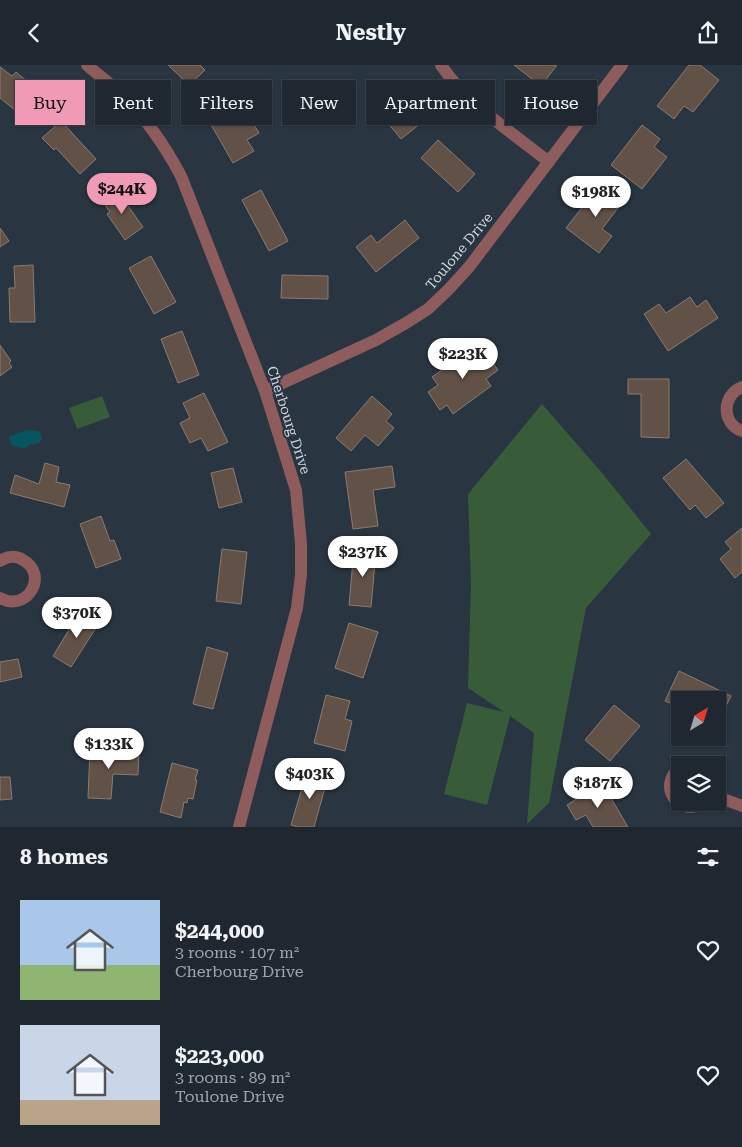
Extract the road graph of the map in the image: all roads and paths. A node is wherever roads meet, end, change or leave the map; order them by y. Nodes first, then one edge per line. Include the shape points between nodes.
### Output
1 (86, 65) edge
2 (441, 65) edge
3 (622, 65) edge
4 (549, 162) junction
5 (742, 387) edge
6 (265, 391) junction
7 (742, 431) edge
8 (0, 561) edge
9 (0, 598) edge
10 (671, 777) edge
11 (671, 794) edge
12 (726, 800) edge
13 (742, 806) edge
14 (239, 827) edge

1 - 6 street, Cherbourg Drive via 122,95 168,152 181,176
2 - 4 street via 465,95
3 - 4 street, Toulone Drive
4 - 6 street, Toulone Drive via 469,267 428,309 376,340
5 - 7 street via 729,398 726,412 732,424
6 - 14 street, Cherbourg Drive via 296,490 301,575 297,608
8 - 9 street via 12,557 27,562 35,575 35,583 27,597 20,601
10 - 11 street
12 - 13 street

